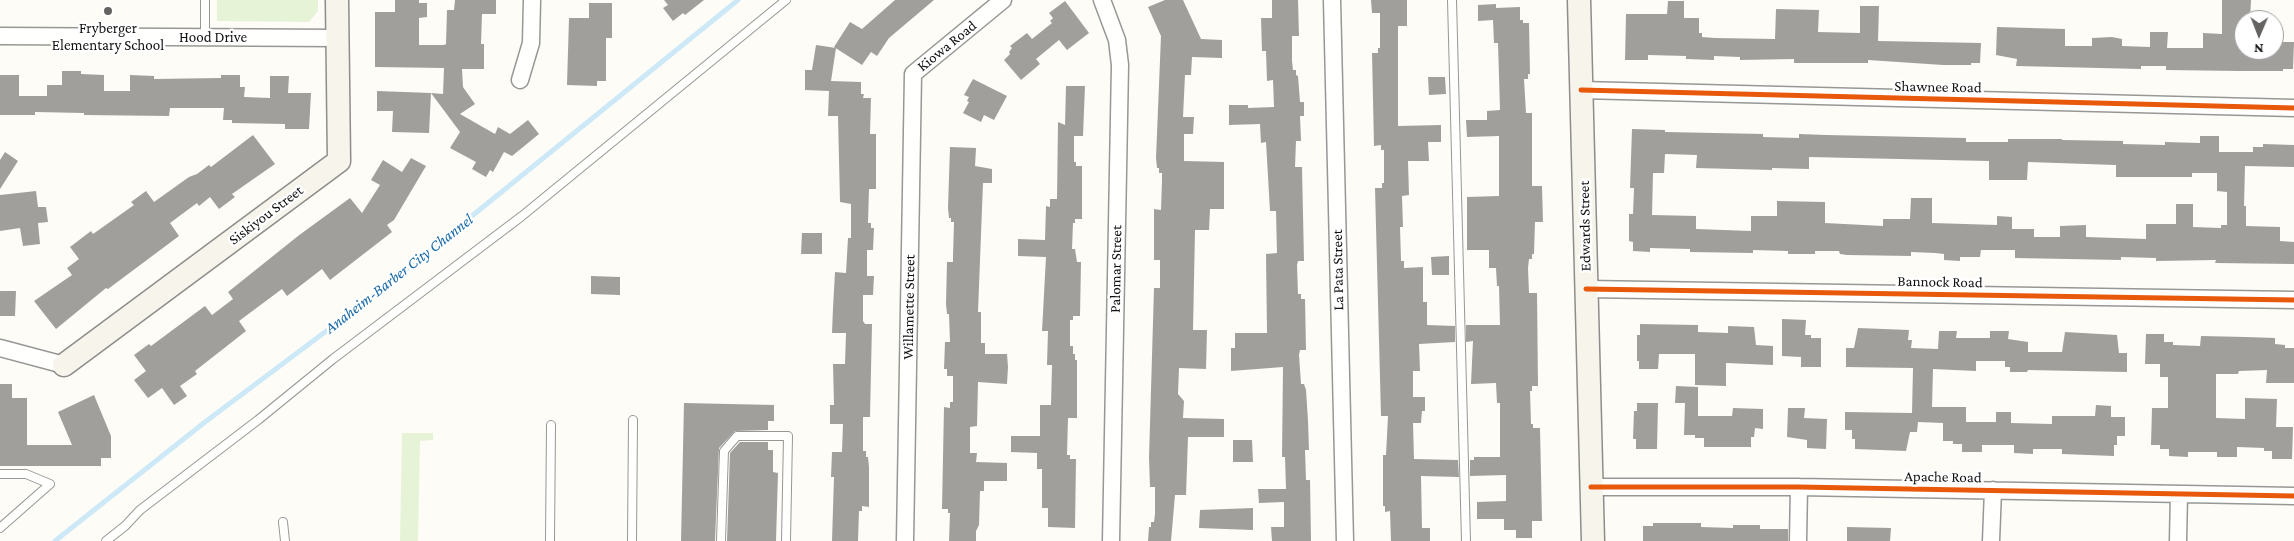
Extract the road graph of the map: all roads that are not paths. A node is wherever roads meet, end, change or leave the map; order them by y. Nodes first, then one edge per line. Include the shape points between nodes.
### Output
1 (205, 0) edge
2 (337, 0) edge
3 (532, 0) edge
4 (786, 0) edge
5 (1004, 0) edge
6 (1102, 0) edge
7 (1332, 0) edge
8 (1452, 0) edge
9 (1579, 0) edge
10 (0, 36) edge
11 (205, 37) junction
12 (337, 38) junction
13 (913, 74) joint
14 (520, 80) dead end
15 (1581, 90) junction
16 (2294, 108) edge
17 (1586, 289) junction
18 (2294, 300) edge
19 (0, 348) edge
20 (64, 365) joint
21 (633, 420) dead end
22 (551, 425) dead end
23 (0, 474) edge
24 (1799, 486) junction
25 (1591, 487) junction
26 (1993, 490) junction
27 (2179, 494) junction
28 (2294, 496) edge
29 (283, 522) dead end
30 (0, 528) edge
31 (106, 541) edge
32 (285, 541) edge
33 (550, 541) edge
34 (632, 541) edge
35 (722, 541) edge
36 (786, 541) edge
37 (905, 541) edge
38 (1111, 541) edge
39 (1345, 541) edge
40 (1466, 541) edge
41 (1593, 541) edge
42 (1798, 541) edge
43 (1991, 541) edge
44 (2178, 541) edge

1 - 11 lane
2 - 12 street, Siskiyou Street
3 - 14 street via 531,43
4 - 31 lane via 522,216 306,379 140,510
5 - 13 street, Kiowa Road
6 - 38 street, Palomar Street via 1117,40 1120,65
7 - 39 street, La Pata Street
8 - 40 lane
9 - 15 street, Edwards Street
10 - 11 street, Hood Drive
11 - 12 street, Hood Drive
12 - 20 street, Siskiyou Street via 339,161
13 - 37 street, Willamette Street
15 - 16 street, Shawnee Road
15 - 17 street, Edwards Street
17 - 18 street, Bannock Road
17 - 25 street, Edwards Street
19 - 20 street
21 - 34 lane
22 - 33 lane
23 - 30 lane via 26,474 50,484
24 - 25 street, Apache Road
24 - 26 street, Apache Road
24 - 42 street
25 - 41 street, Edwards Street
26 - 27 street, Apache Road
26 - 43 street
27 - 28 street, Apache Road
27 - 44 street
29 - 32 lane
35 - 36 lane via 724,451 737,436 788,436

